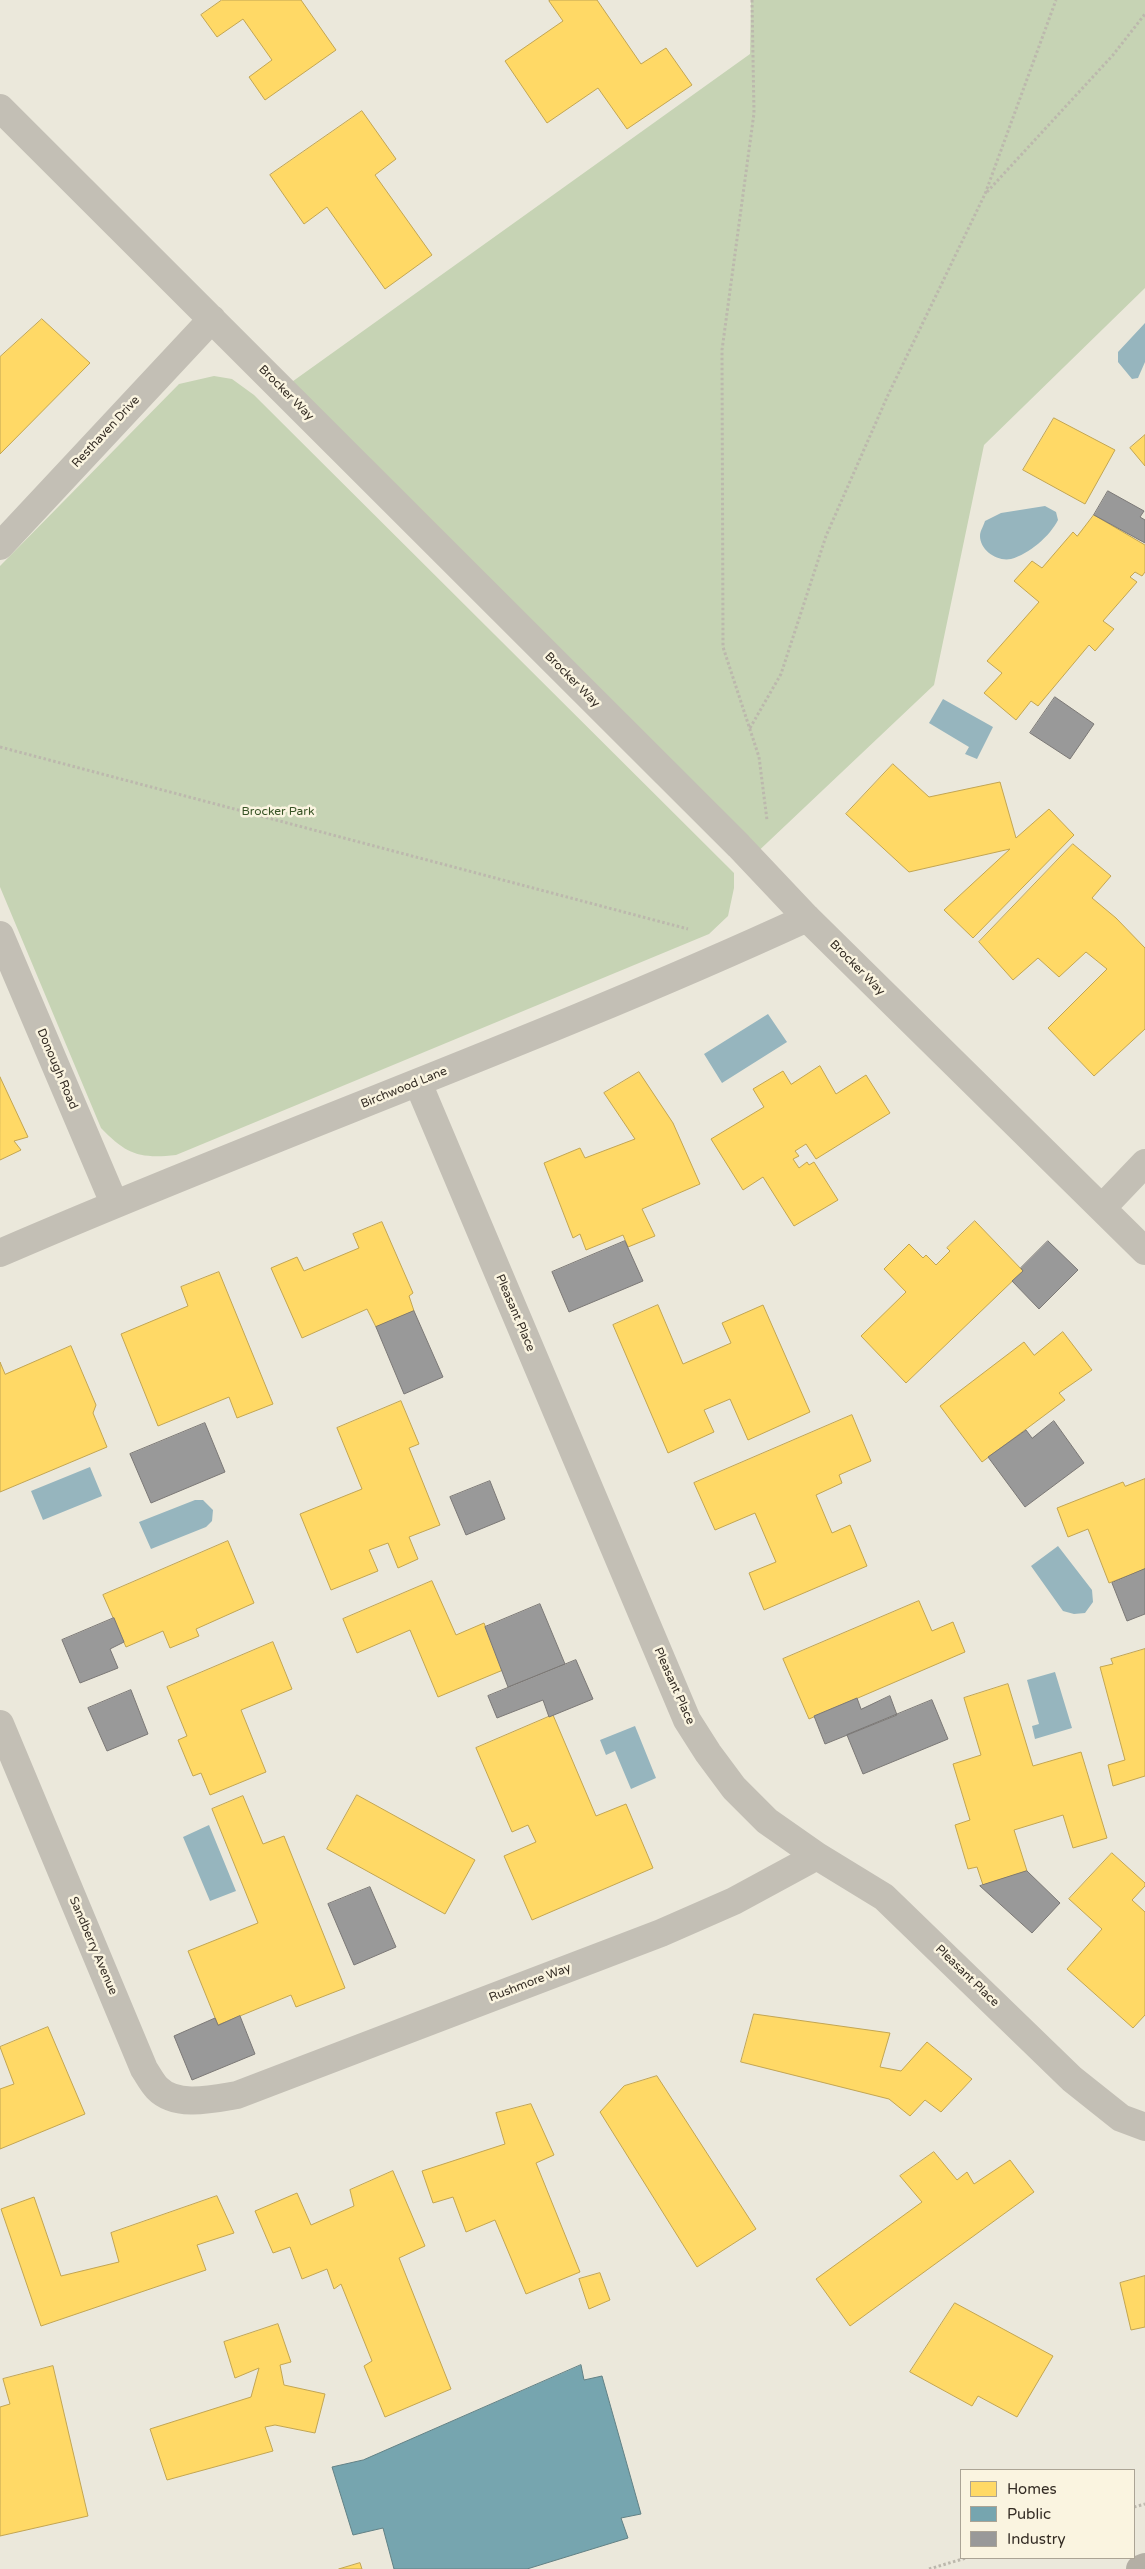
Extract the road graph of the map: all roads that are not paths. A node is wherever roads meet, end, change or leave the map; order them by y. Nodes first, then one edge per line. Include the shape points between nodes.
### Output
1 (0, 108) edge
2 (212, 318) junction
3 (0, 546) edge
4 (807, 918) junction
5 (0, 935) edge
6 (418, 1082) junction
7 (1145, 1164) edge
8 (114, 1203) junction
9 (1102, 1208) junction
10 (1145, 1251) edge
11 (0, 1253) edge
12 (0, 1724) edge
13 (817, 1856) junction
14 (237, 2095) joint
15 (1145, 2127) edge
16 (1145, 2567) edge
17 (1140, 2569) edge

1 - 2 street, Brocker Way
2 - 3 street, Resthaven Drive
2 - 4 street, Brocker Way
4 - 6 street, Birchwood Lane
4 - 9 street, Brocker Way
5 - 8 street, Donough Road
6 - 8 street, Birchwood Lane
6 - 13 street, Pleasant Place via 687,1720 734,1788 767,1821
7 - 9 street
8 - 11 street, Birchwood Lane
9 - 10 street, Brocker Way
12 - 14 street, Sandberry Avenue via 136,2049 157,2088 169,2097 185,2100
13 - 14 street, Rushmore Way via 734,1901 661,1933
13 - 15 street, Pleasant Place via 884,1897 1072,2079 1121,2118
16 - 17 main road

